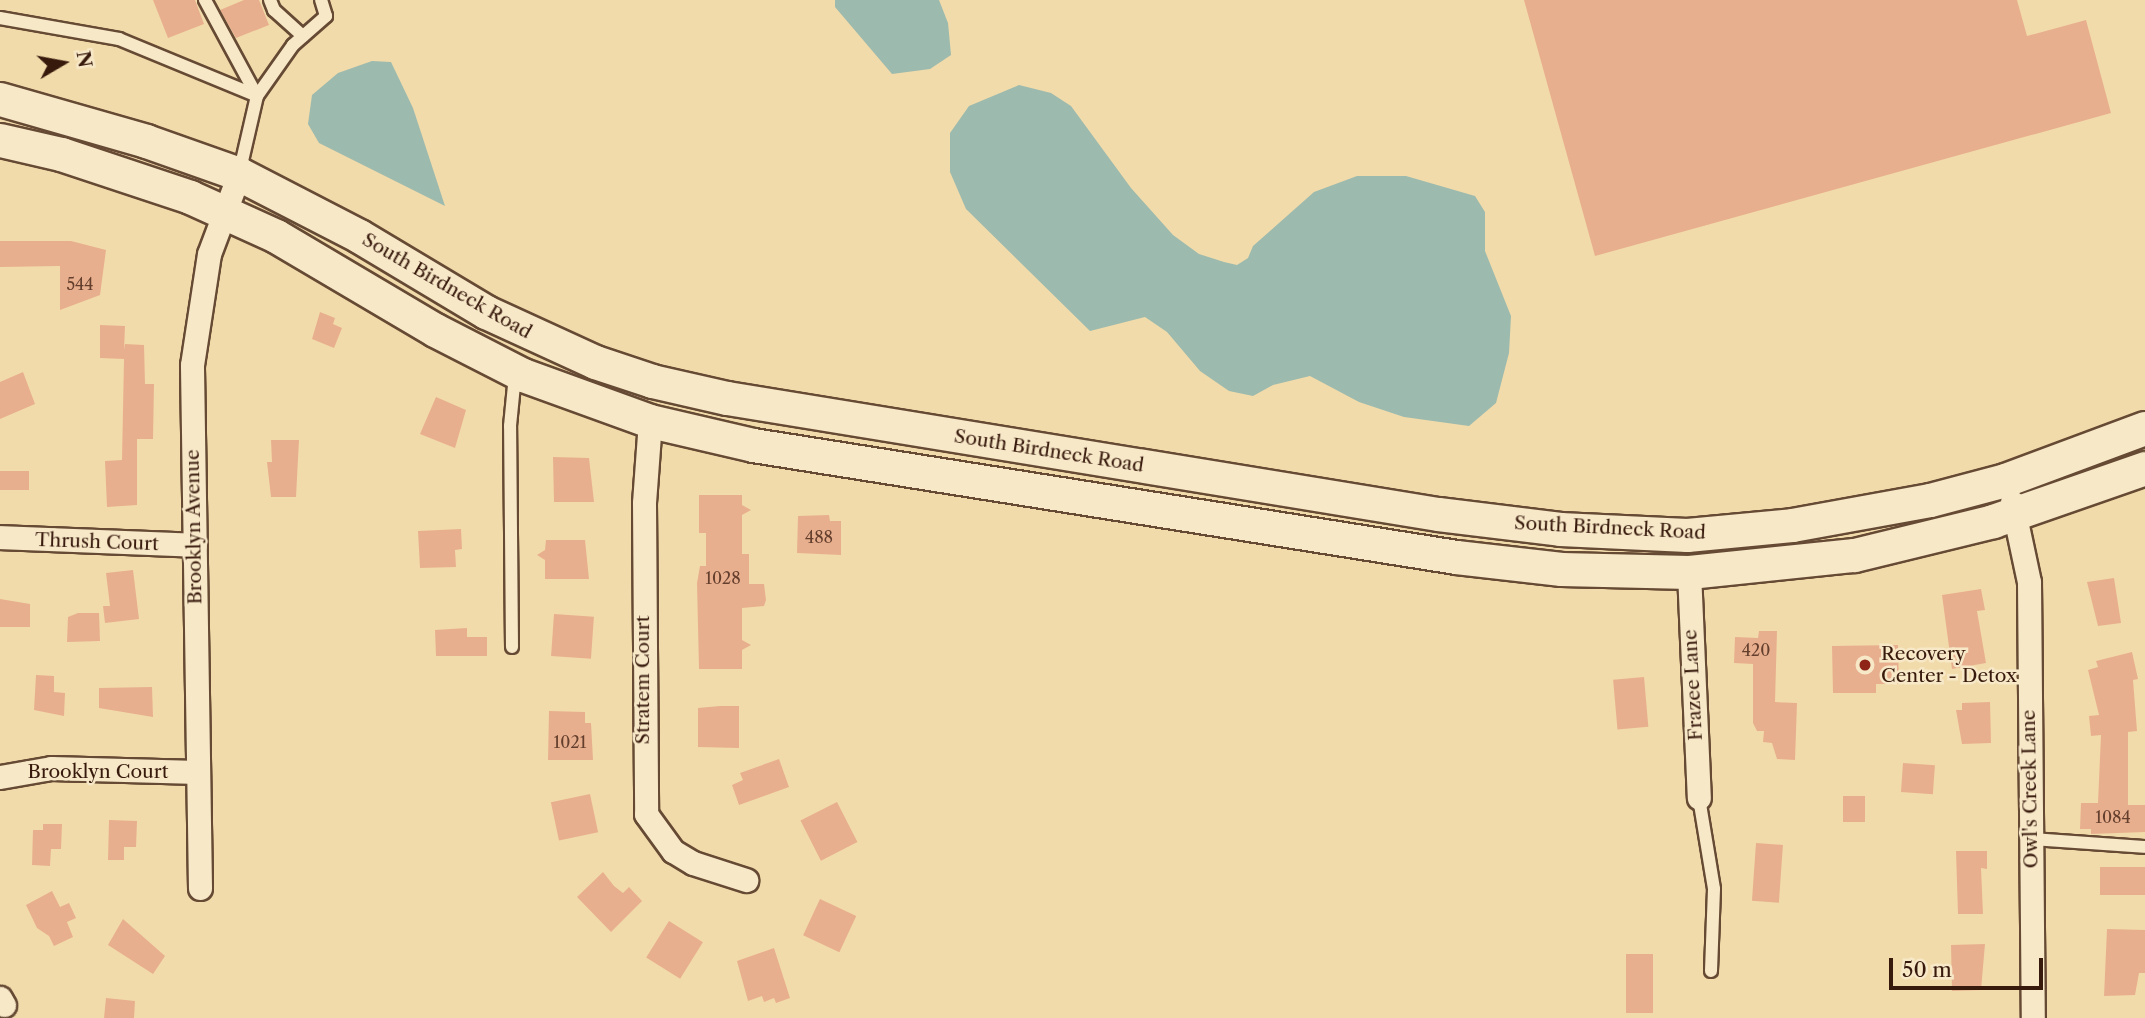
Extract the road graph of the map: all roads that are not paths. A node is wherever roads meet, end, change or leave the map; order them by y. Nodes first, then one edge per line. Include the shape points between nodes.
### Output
1 (205, 0) edge
2 (270, 0) edge
3 (321, 0) edge
4 (0, 19) edge
5 (303, 36) junction
6 (257, 96) junction
7 (0, 99) edge
8 (0, 140) edge
9 (239, 174) junction
10 (227, 213) junction
11 (516, 372) junction
12 (650, 421) junction
13 (2145, 428) edge
14 (2145, 468) edge
15 (2005, 480) junction
16 (2016, 514) junction
17 (0, 537) edge
18 (195, 545) junction
19 (1689, 572) junction
20 (512, 647) dead end
21 (198, 772) junction
22 (0, 777) edge
23 (1699, 798) joint
24 (2031, 839) junction
25 (2145, 847) edge
26 (746, 880) dead end
27 (200, 888) dead end
28 (1711, 971) dead end
29 (2033, 1018) edge

1 - 6 lane
2 - 5 lane
3 - 5 lane via 326,16
4 - 6 lane via 119,39
5 - 6 lane
6 - 9 lane
7 - 9 main road, South Birdneck Road
8 - 10 main road, South Birdneck Road via 61,154
9 - 10 street, Brooklyn Avenue
9 - 15 main road, South Birdneck Road via 536,337 652,381 753,402 1438,514 1560,529 1687,535 1793,525 1930,500
10 - 11 main road, South Birdneck Road via 317,258 435,330
10 - 18 street, Brooklyn Avenue via 209,254 192,365
11 - 12 main road, South Birdneck Road
11 - 20 lane via 510,426
12 - 19 main road, South Birdneck Road via 753,445 1456,557 1561,569
12 - 26 street, Stratem Court via 644,517 646,814 673,851 693,863
13 - 15 main road, South Birdneck Road
14 - 16 main road, South Birdneck Road
15 - 16 street, Owl's Creek Lane
16 - 19 main road, South Birdneck Road via 1854,555
16 - 24 street, Owl's Creek Lane via 2029,582
17 - 18 street, Thrush Court
18 - 21 street, Brooklyn Avenue
19 - 23 street, Frazee Lane
21 - 22 street, Brooklyn Court via 51,768
21 - 27 street, Brooklyn Avenue
23 - 28 lane via 1714,889
24 - 25 lane
24 - 29 street, Owl's Creek Lane

